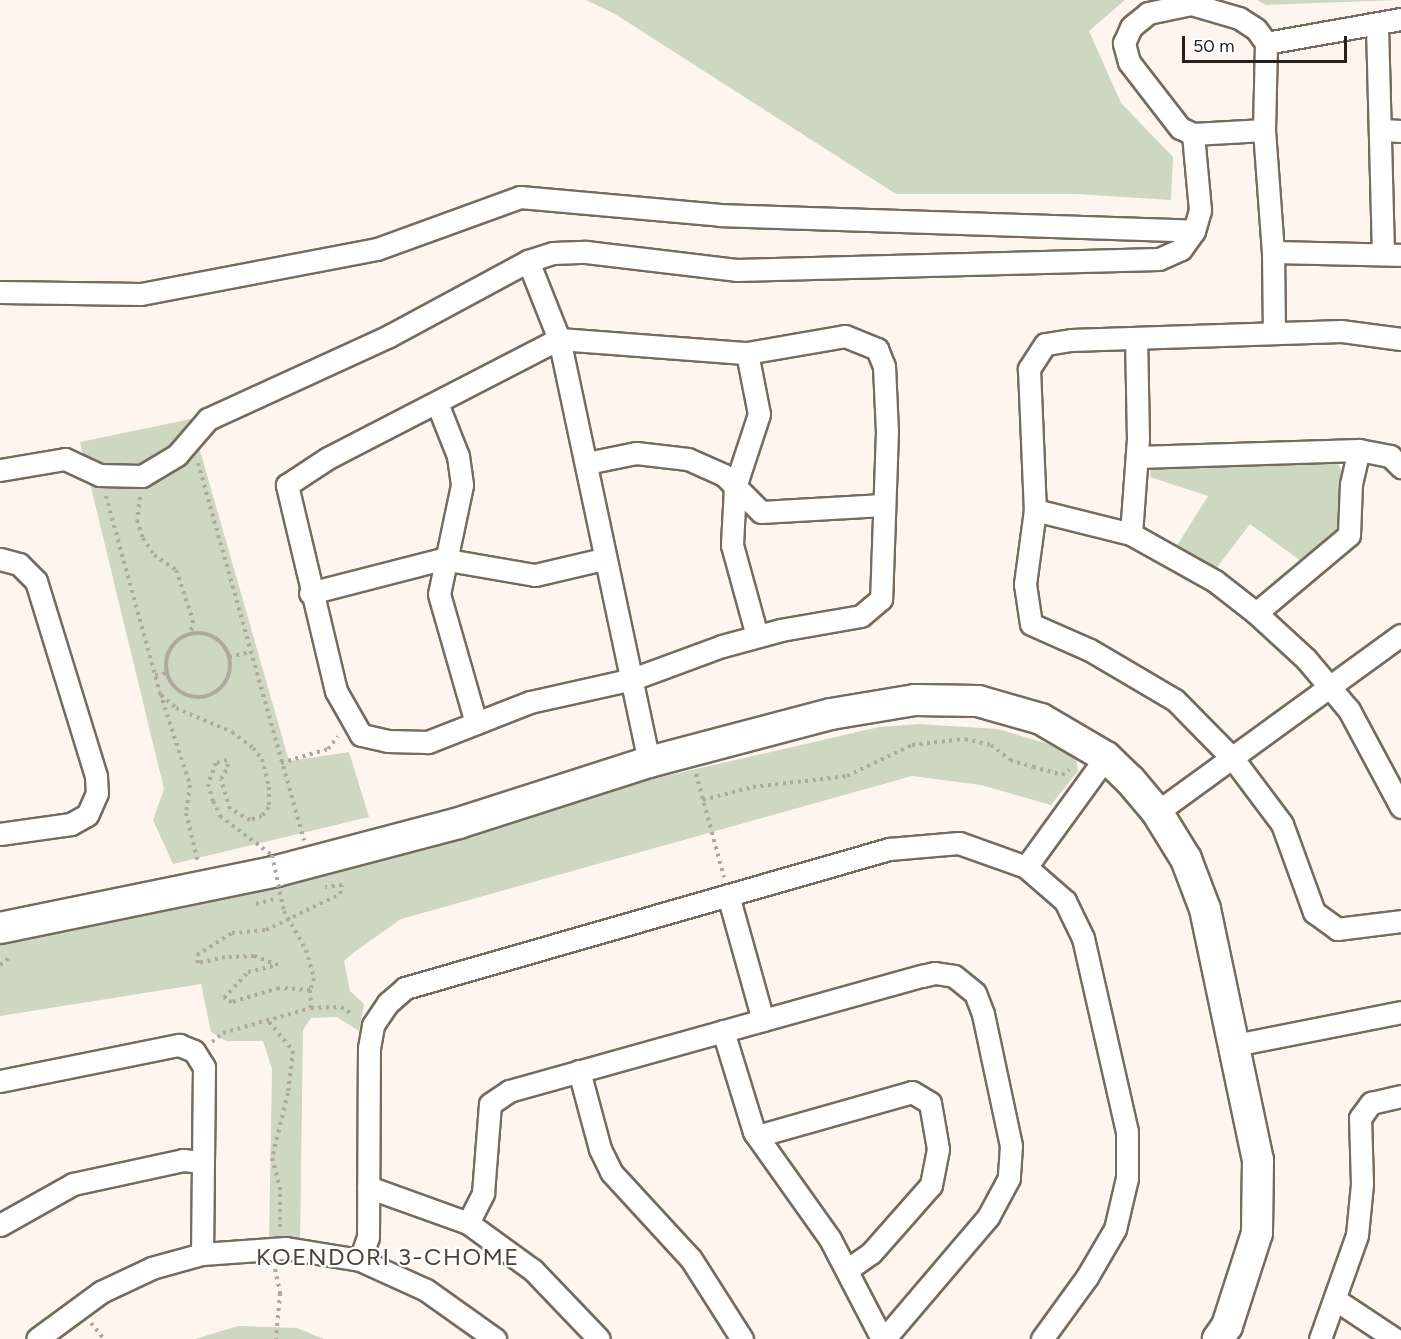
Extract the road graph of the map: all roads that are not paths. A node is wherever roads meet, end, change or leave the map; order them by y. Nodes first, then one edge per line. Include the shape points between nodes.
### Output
1 (1401, 19) edge
2 (1377, 25) junction
3 (1266, 43) junction
4 (1264, 130) junction
5 (1391, 130) edge
6 (1193, 134) junction
7 (1194, 231) junction
8 (1273, 252) junction
9 (1392, 253) edge
10 (528, 261) junction
11 (0, 292) edge
12 (1274, 333) junction
13 (559, 339) junction
14 (1136, 339) junction
15 (1401, 339) edge
16 (747, 353) junction
17 (437, 403) junction
18 (1359, 450) junction
19 (1137, 456) junction
20 (587, 463) junction
21 (1401, 467) edge
22 (0, 470) edge
23 (735, 486) junction
24 (883, 505) junction
25 (1035, 510) junction
26 (1131, 534) junction
27 (0, 559) edge
28 (603, 559) junction
29 (449, 560) junction
30 (310, 593) junction
31 (1256, 613) junction
32 (1401, 635) edge
33 (757, 636) junction
34 (633, 679) junction
35 (1330, 687) junction
36 (476, 723) junction
37 (1106, 757) junction
38 (1234, 760) junction
39 (649, 762) junction
40 (1401, 807) edge
41 (1157, 812) junction
42 (0, 834) edge
43 (1026, 867) junction
44 (728, 895) junction
45 (1401, 921) edge
46 (0, 928) edge
47 (1401, 1012) edge
48 (763, 1020) junction
49 (723, 1031) junction
50 (1235, 1045) junction
51 (579, 1071) junction
52 (0, 1081) edge
53 (1401, 1096) edge
54 (757, 1136) junction
55 (203, 1162) junction
56 (368, 1187) junction
57 (468, 1223) junction
58 (0, 1224) edge
59 (202, 1254) junction
60 (360, 1260) junction
61 (847, 1270) junction
62 (1336, 1300) junction
63 (36, 1339) edge
64 (495, 1339) edge
65 (599, 1339) edge
66 (742, 1339) edge
67 (883, 1339) edge
68 (1042, 1339) edge
69 (1218, 1339) edge
70 (1320, 1339) edge
71 (1395, 1339) edge

1 - 2 street
2 - 3 street
2 - 5 street
3 - 4 street
3 - 6 street via 1256,28 1239,18 1191,4 1148,13 1131,27 1124,43 1129,62 1164,110 1180,128
4 - 6 street
4 - 8 street
5 - 9 street
6 - 7 street via 1200,210
7 - 10 street via 1181,249 1159,260 736,270 586,252 553,253
7 - 11 street via 720,215 520,197 377,249 141,294
8 - 9 street
8 - 12 street
10 - 13 street
10 - 22 street via 389,336 208,419 177,455 146,474 100,475 64,459
12 - 14 street
12 - 15 street via 1341,331
13 - 16 street
13 - 17 street
13 - 20 street
14 - 19 street
14 - 25 street via 1045,344 1035,355 1029,369
16 - 23 street via 759,414
16 - 24 street via 845,336 877,349 884,366 887,431
17 - 29 street via 458,456 462,485
17 - 30 street via 328,458 287,485
18 - 19 street
18 - 21 street via 1390,456
18 - 31 street via 1351,484 1349,536
19 - 26 street
20 - 23 street via 636,453 688,459 724,475
20 - 28 street
23 - 24 street via 761,512
23 - 33 street via 732,545
24 - 33 street via 881,599 861,616
25 - 26 street
25 - 38 street via 1025,584 1031,624 1090,650 1175,700
26 - 31 street via 1215,582
27 - 42 street via 19,564 36,581 96,776 97,793 87,815 71,824
28 - 29 street via 535,574
28 - 34 street
29 - 30 street
29 - 36 street via 439,594
30 - 36 street via 336,691 361,735 387,741 428,742
31 - 35 street
32 - 35 street
33 - 34 street
34 - 36 street via 531,702
34 - 39 street
35 - 38 street
35 - 40 street via 1371,747
37 - 39 street via 1041,719 978,701 915,700 831,714
37 - 41 street
37 - 43 street
38 - 41 street
38 - 45 street via 1282,824 1314,912 1337,929
39 - 46 street via 459,822 277,870
41 - 50 street via 1186,859 1205,909
43 - 44 street via 959,843 926,843 889,849
43 - 68 street via 1065,901 1083,938 1127,1131 1127,1178 1114,1229 1087,1277
44 - 48 street
44 - 56 street via 405,988 374,1025 369,1048
47 - 50 street
48 - 49 street
48 - 67 street via 935,973 954,976 969,986 980,1003 1011,1146 1009,1178 988,1217
49 - 51 street
49 - 54 street
50 - 69 street via 1258,1160 1257,1233 1227,1326
51 - 57 street via 509,1091 490,1104 483,1193
51 - 66 street via 600,1149 611,1172 691,1259
52 - 55 street via 179,1045 194,1051 204,1067
53 - 62 street via 1371,1103 1360,1118 1362,1184 1357,1235
54 - 61 street
54 - 61 street via 912,1092 930,1103 938,1149 931,1185 871,1253
55 - 58 street via 183,1160 73,1184
55 - 59 street
56 - 57 street
56 - 60 street via 368,1238
57 - 65 street via 533,1270
59 - 60 street via 276,1248
59 - 63 street via 152,1268 101,1292
60 - 64 street via 426,1290
61 - 67 street
62 - 70 street
62 - 71 street

